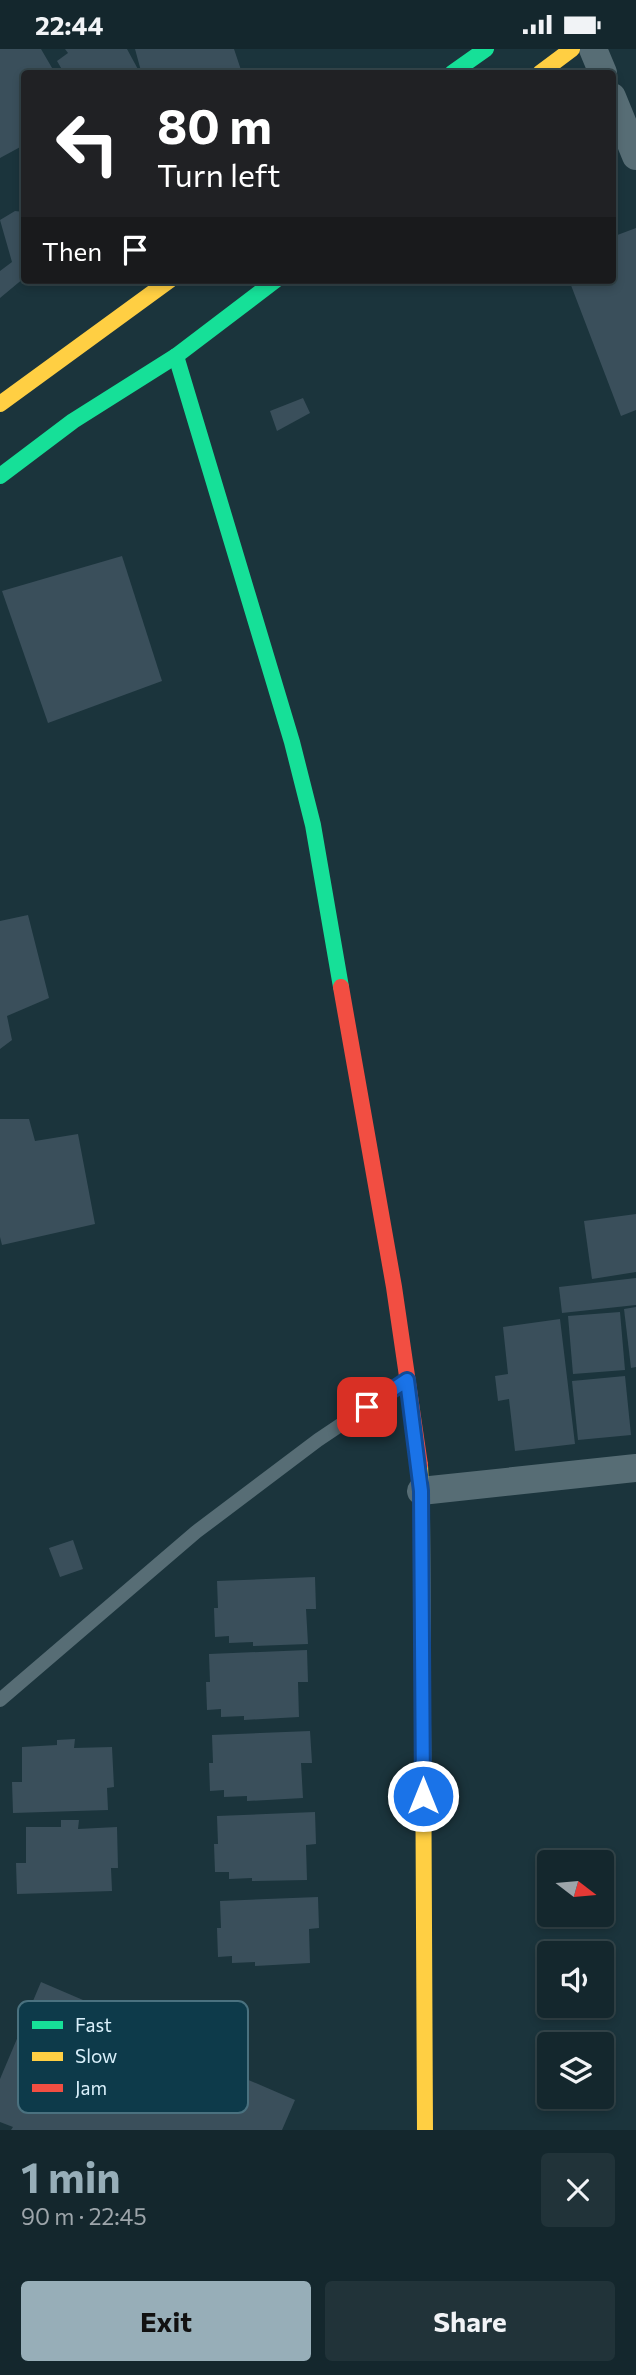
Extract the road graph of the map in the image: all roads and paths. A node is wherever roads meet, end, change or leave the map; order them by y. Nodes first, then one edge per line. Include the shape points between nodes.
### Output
1 (486, 49) edge
2 (572, 49) edge
3 (593, 49) edge
4 (456, 70) edge
5 (544, 70) edge
6 (602, 70) edge
7 (616, 107) edge
8 (636, 156) edge
9 (165, 284) edge
10 (271, 284) edge
11 (176, 356) junction
12 (0, 404) edge
13 (0, 476) edge
14 (407, 1380) junction
15 (636, 1468) edge
16 (421, 1491) junction
17 (0, 1700) edge
18 (425, 2130) edge

1 - 4 street
2 - 5 street
3 - 6 street
7 - 8 street
9 - 12 street
10 - 11 street
11 - 13 street via 73,421
11 - 14 street via 313,825
14 - 16 street
14 - 17 lane via 317,1440 196,1532
15 - 16 street
16 - 18 street

